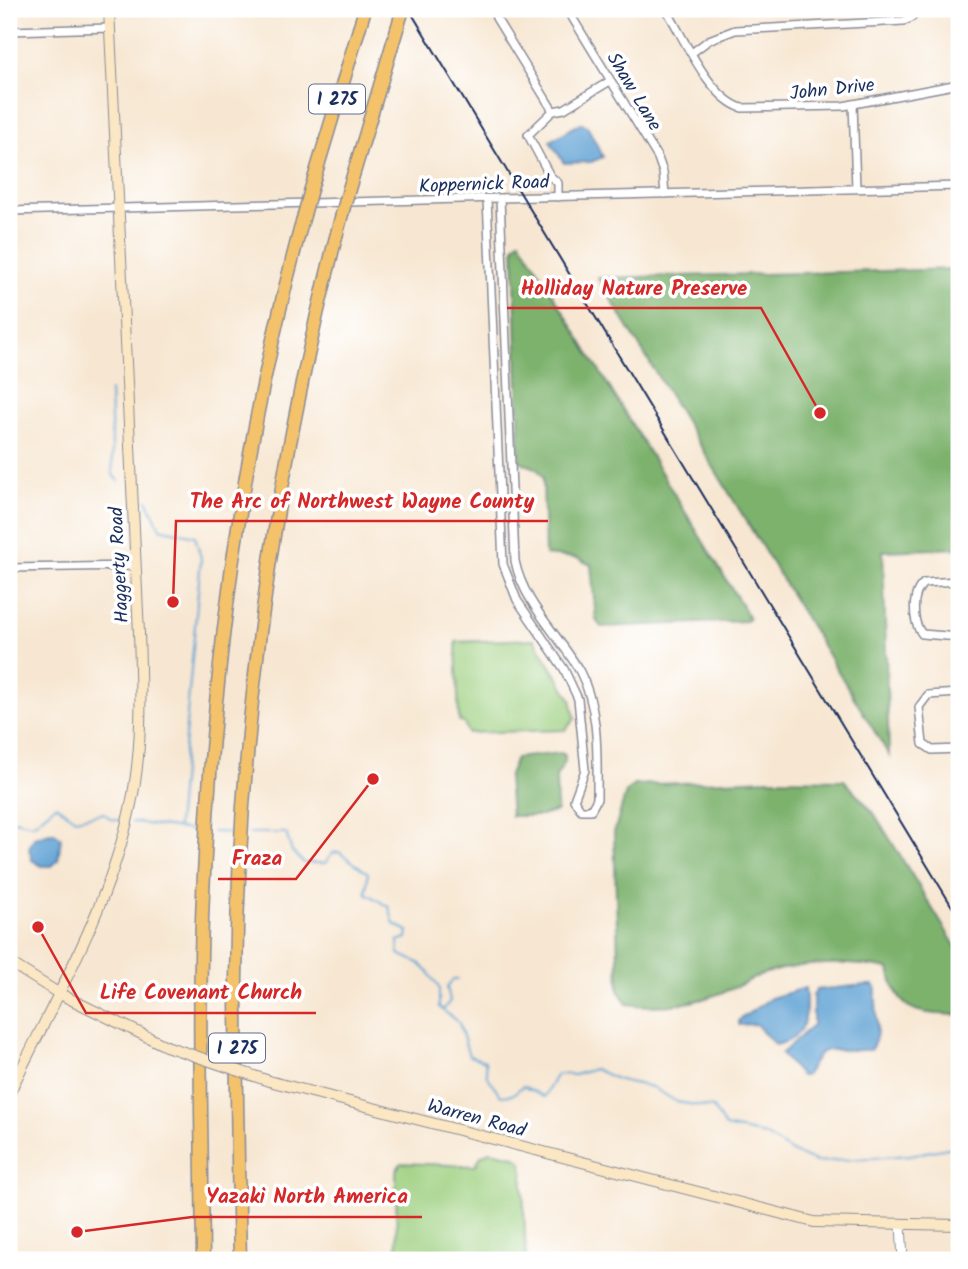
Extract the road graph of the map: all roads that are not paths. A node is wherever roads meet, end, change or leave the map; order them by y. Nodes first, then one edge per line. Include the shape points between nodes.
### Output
1 (109, 9) edge
2 (365, 9) edge
3 (403, 9) edge
4 (493, 9) edge
5 (566, 9) edge
6 (666, 9) edge
7 (917, 9) edge
8 (110, 28) junction
9 (9, 31) edge
10 (693, 52) junction
11 (610, 81) junction
12 (959, 84) edge
13 (853, 104) junction
14 (553, 111) junction
15 (959, 186) edge
16 (856, 188) junction
17 (664, 194) junction
18 (558, 197) junction
19 (500, 198) junction
20 (487, 199) junction
21 (120, 208) junction
22 (9, 211) edge
23 (502, 271) junction
24 (490, 272) junction
25 (492, 342) junction
26 (504, 342) junction
27 (507, 419) junction
28 (495, 420) junction
29 (512, 527) junction
30 (499, 528) junction
31 (135, 566) junction
32 (9, 568) edge
33 (959, 581) edge
34 (534, 606) junction
35 (524, 612) junction
36 (959, 637) edge
37 (959, 693) edge
38 (959, 749) edge
39 (585, 770) junction
40 (597, 770) junction
41 (9, 962) edge
42 (58, 993) junction
43 (9, 1094) edge
44 (901, 1224) junction
45 (959, 1225) edge
46 (203, 1260) edge
47 (240, 1260) edge
48 (903, 1260) edge

1 - 8 main road, Haggerty Road
2 - 46 highway, I 275, bridge via 311,189 266,373 243,499 218,688 206,832 200,1003
3 - 47 highway, I 275, bridge via 342,214 297,408 260,631 236,979
4 - 14 street
5 - 11 street, Shaw Lane
6 - 10 street
7 - 10 street via 904,21 735,30 716,36
8 - 9 street
8 - 21 main road, Haggerty Road
10 - 13 street, John Drive via 715,88 730,103 748,109
11 - 14 street
11 - 17 street, Shaw Lane via 661,164
12 - 13 street, John Drive
13 - 16 street
14 - 18 street via 528,135 558,183
15 - 16 street, Koppernick Road
16 - 17 street, Koppernick Road
17 - 18 street, Koppernick Road
18 - 19 street, Koppernick Road
19 - 20 street, Koppernick Road
19 - 23 street
20 - 21 street, Koppernick Road
20 - 24 street
21 - 22 street, Koppernick Road
21 - 31 main road, Haggerty Road
23 - 24 street
23 - 26 street
24 - 25 street
25 - 26 street
25 - 28 street
26 - 27 street
27 - 28 street
27 - 29 street
28 - 30 street
29 - 30 street
29 - 34 street via 516,568
30 - 35 street via 507,578
31 - 32 street
31 - 42 main road, Haggerty Road via 141,694 127,822 102,900
33 - 36 street via 924,583 915,598 916,625 922,634
34 - 35 street
34 - 40 street via 585,683 594,718
35 - 39 street via 564,669 578,699
37 - 38 street via 928,695 919,707 923,744 932,750
39 - 40 street
39 - 40 street via 574,800 582,810 591,810 597,803
41 - 42 main road, Warren Road
42 - 43 main road, Haggerty Road
42 - 44 main road, Warren Road, bridge via 166,1046 269,1081 789,1216 830,1224
44 - 45 main road, Warren Road
44 - 48 street

